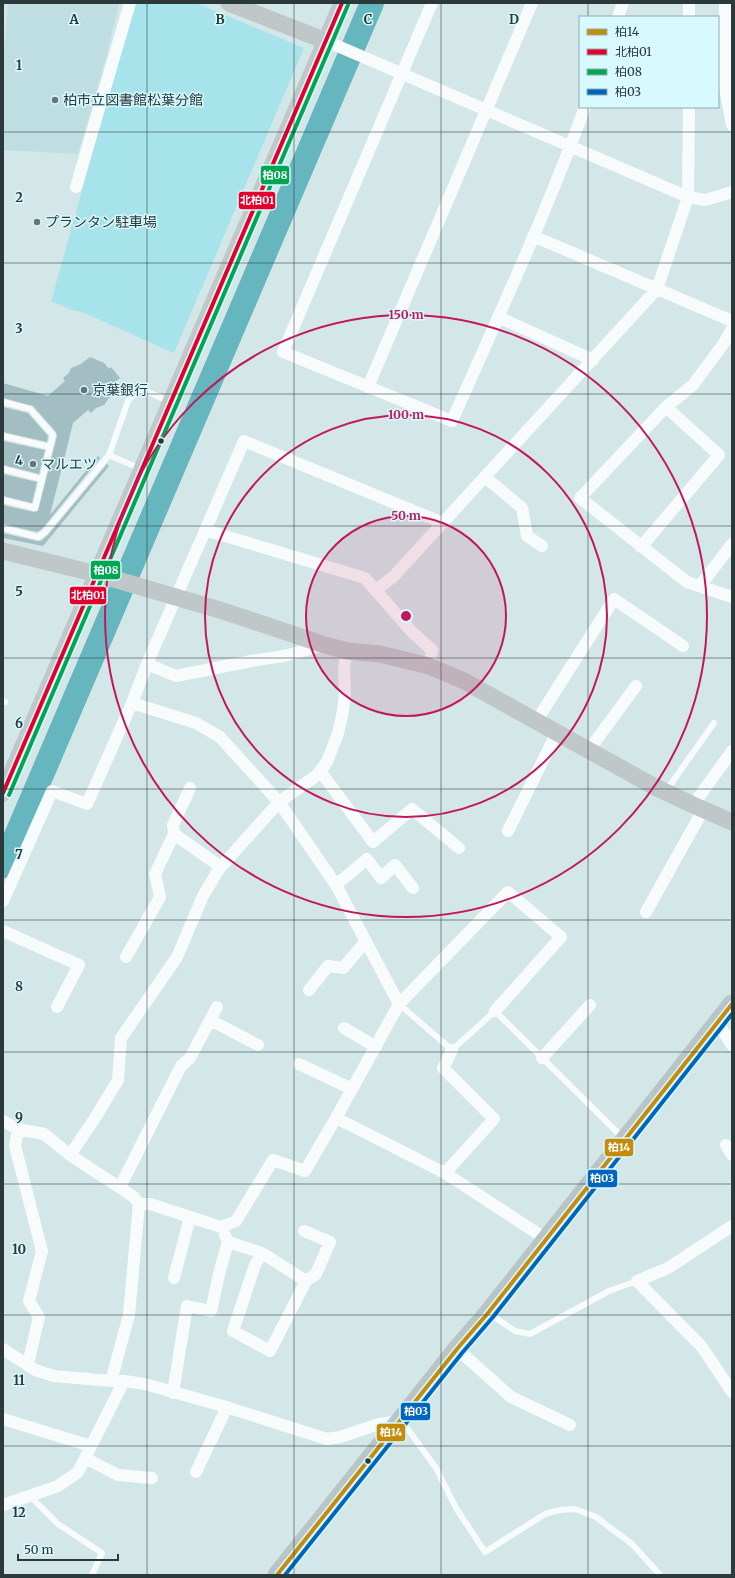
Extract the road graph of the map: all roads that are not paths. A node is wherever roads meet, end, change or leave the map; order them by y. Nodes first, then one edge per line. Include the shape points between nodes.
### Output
1 (130, 3) edge
2 (228, 3) edge
3 (342, 3) edge
4 (432, 3) edge
5 (532, 3) edge
6 (623, 3) edge
7 (689, 3) edge
8 (725, 3) edge
9 (246, 6) edge
10 (618, 16) edge
11 (689, 16) edge
12 (326, 41) junction
13 (401, 74) junction
14 (585, 108) edge
15 (689, 108) edge
16 (486, 110) junction
17 (731, 119) edge
18 (570, 147) junction
19 (76, 188) dead end
20 (732, 193) edge
21 (688, 197) junction
22 (533, 236) junction
23 (657, 289) junction
24 (498, 317) junction
25 (732, 321) edge
26 (732, 329) edge
27 (592, 360) junction
28 (368, 387) junction
29 (3, 402) edge
30 (171, 402) junction
31 (666, 407) junction
32 (3, 436) edge
33 (50, 448) junction
34 (109, 455) junction
35 (3, 470) edge
36 (142, 470) junction
37 (486, 477) junction
38 (42, 479) junction
39 (3, 500) edge
40 (443, 523) junction
41 (3, 528) edge
42 (205, 530) junction
43 (732, 544) edge
44 (542, 546) dead end
45 (641, 547) junction
46 (3, 551) edge
47 (97, 574) junction
48 (700, 586) junction
49 (376, 590) junction
50 (732, 597) edge
51 (176, 598) junction
52 (325, 645) junction
53 (683, 646) dead end
54 (347, 651) junction
55 (147, 664) junction
56 (429, 666) junction
57 (636, 686) dead end
58 (132, 703) junction
59 (537, 720) junction
60 (714, 723) dead end
61 (557, 732) junction
62 (589, 750) junction
63 (732, 751) edge
64 (320, 771) junction
65 (190, 788) dead end
66 (665, 792) junction
67 (3, 793) edge
68 (279, 802) junction
69 (698, 807) junction
70 (732, 822) edge
71 (508, 831) dead end
72 (174, 834) junction
73 (459, 848) dead end
74 (221, 867) junction
75 (336, 884) junction
76 (412, 888) dead end
77 (3, 901) edge
78 (646, 912) dead end
79 (3, 931) edge
80 (366, 941) junction
81 (126, 957) dead end
82 (310, 990) dead end
83 (399, 1004) junction
84 (732, 1004) edge
85 (590, 1005) dead end
86 (57, 1007) dead end
87 (217, 1007) dead end
88 (495, 1011) junction
89 (210, 1020) junction
90 (718, 1023) junction
91 (344, 1028) dead end
92 (258, 1045) dead end
93 (732, 1045) edge
94 (376, 1047) junction
95 (452, 1050) junction
96 (542, 1058) junction
97 (299, 1064) dead end
98 (352, 1090) junction
99 (336, 1118) junction
100 (3, 1121) edge
101 (18, 1129) junction
102 (625, 1140) junction
103 (70, 1155) junction
104 (445, 1173) junction
105 (120, 1187) junction
106 (139, 1204) junction
107 (190, 1217) junction
108 (732, 1226) edge
109 (221, 1227) junction
110 (304, 1231) dead end
111 (546, 1239) junction
112 (228, 1242) junction
113 (262, 1253) junction
114 (174, 1278) dead end
115 (306, 1281) junction
116 (637, 1281) junction
117 (488, 1312) junction
118 (3, 1349) edge
119 (457, 1349) junction
120 (28, 1364) junction
121 (111, 1381) junction
122 (124, 1381) junction
123 (732, 1392) edge
124 (173, 1393) junction
125 (227, 1408) junction
126 (3, 1420) edge
127 (401, 1420) junction
128 (570, 1425) dead end
129 (91, 1446) junction
130 (85, 1458) junction
131 (196, 1472) dead end
132 (152, 1478) dead end
133 (29, 1495) junction
134 (3, 1505) edge
135 (285, 1570) edge
136 (92, 1575) edge
137 (660, 1575) edge

1 - 19 street
2 - 9 street
3 - 12 street
4 - 13 street
5 - 16 street
6 - 10 street
7 - 11 street
8 - 17 street via 725,88
9 - 12 street
12 - 13 street
12 - 30 street
13 - 16 street
13 - 28 street via 283,352
14 - 18 street
15 - 21 street
16 - 18 street
16 - 28 street
18 - 21 street
18 - 22 street
20 - 21 street via 705,200
21 - 23 street
22 - 23 street
22 - 24 street
23 - 25 street
23 - 27 street
24 - 27 street
24 - 28 street via 452,421
26 - 31 street via 693,385
27 - 37 street
29 - 33 lane via 30,409 53,435
30 - 34 lane via 139,390 128,401
30 - 36 street
31 - 45 street via 718,454
31 - 45 street via 580,498
32 - 33 lane
33 - 38 lane
34 - 36 lane
34 - 41 lane via 45,532 38,536
35 - 38 lane
36 - 47 street
37 - 40 street
37 - 44 street via 522,508 527,536
38 - 39 lane via 35,508
40 - 42 street via 244,441
40 - 49 street via 393,577
42 - 49 street via 365,578
42 - 51 street
43 - 48 street
45 - 48 street via 687,582
46 - 47 street
47 - 51 street
47 - 67 street
48 - 50 street
49 - 56 street via 412,632 432,650
51 - 52 street
51 - 55 street
52 - 54 street
52 - 55 street via 284,656 176,676
53 - 59 street via 614,599
54 - 56 street via 380,654
54 - 64 street via 344,667 345,695 338,733 327,762
55 - 58 street
56 - 59 street via 464,681
57 - 62 street
58 - 68 street via 196,723 220,737
58 - 77 street via 87,804 52,791
59 - 61 street
60 - 66 lane
61 - 62 street
61 - 71 street
62 - 66 street
63 - 69 street
64 - 68 street
64 - 73 street via 373,842 412,809
65 - 72 street via 173,825
66 - 69 street
68 - 74 street
68 - 75 street
69 - 70 street
69 - 78 street
72 - 74 street
72 - 81 street via 155,874 160,897
74 - 103 street via 203,896 177,957 121,1038 118,1080
75 - 76 street via 367,858 381,878 394,865
75 - 80 street
79 - 86 street via 79,965
80 - 82 street via 343,968 328,966
80 - 83 street
83 - 88 street via 508,892 561,937
83 - 94 street
83 - 95 lane
84 - 90 main road
85 - 96 street
87 - 89 street
88 - 95 lane
88 - 96 lane
89 - 92 street
89 - 105 street via 190,1058 182,1066
90 - 93 street
90 - 102 main road
91 - 94 street
94 - 98 street
95 - 104 street via 443,1068 494,1119
96 - 102 lane
97 - 98 street
98 - 99 street
99 - 104 street
99 - 109 street via 305,1171 272,1160 236,1220
100 - 101 street
101 - 103 street via 44,1134
101 - 120 street via 15,1146 42,1251 29,1301 38,1318
102 - 111 main road
103 - 105 street
104 - 111 street
105 - 106 street
106 - 107 street via 150,1204
106 - 121 street via 128,1315
107 - 109 street
107 - 114 street
108 - 116 street via 668,1268
109 - 112 street
110 - 115 street via 330,1242 316,1274
111 - 117 main road
112 - 113 street
112 - 124 street via 211,1311 188,1306
113 - 115 street
113 - 115 street via 255,1265 233,1331 270,1350
116 - 117 lane via 609,1291 530,1334 515,1331
116 - 123 street via 702,1347
117 - 119 main road
118 - 120 street
119 - 127 main road
119 - 128 street via 512,1398
120 - 121 street via 35,1370 54,1376
121 - 122 street
122 - 124 street via 145,1384
122 - 129 street
124 - 125 street
125 - 127 street via 326,1439
125 - 131 street
126 - 129 street
127 - 135 main road
127 - 137 lane via 436,1468 456,1508 485,1552 545,1514 575,1509 596,1517 632,1544
129 - 130 street
130 - 132 street via 118,1475
130 - 133 street via 78,1472 58,1486
133 - 134 street
133 - 136 lane via 58,1524 102,1553

